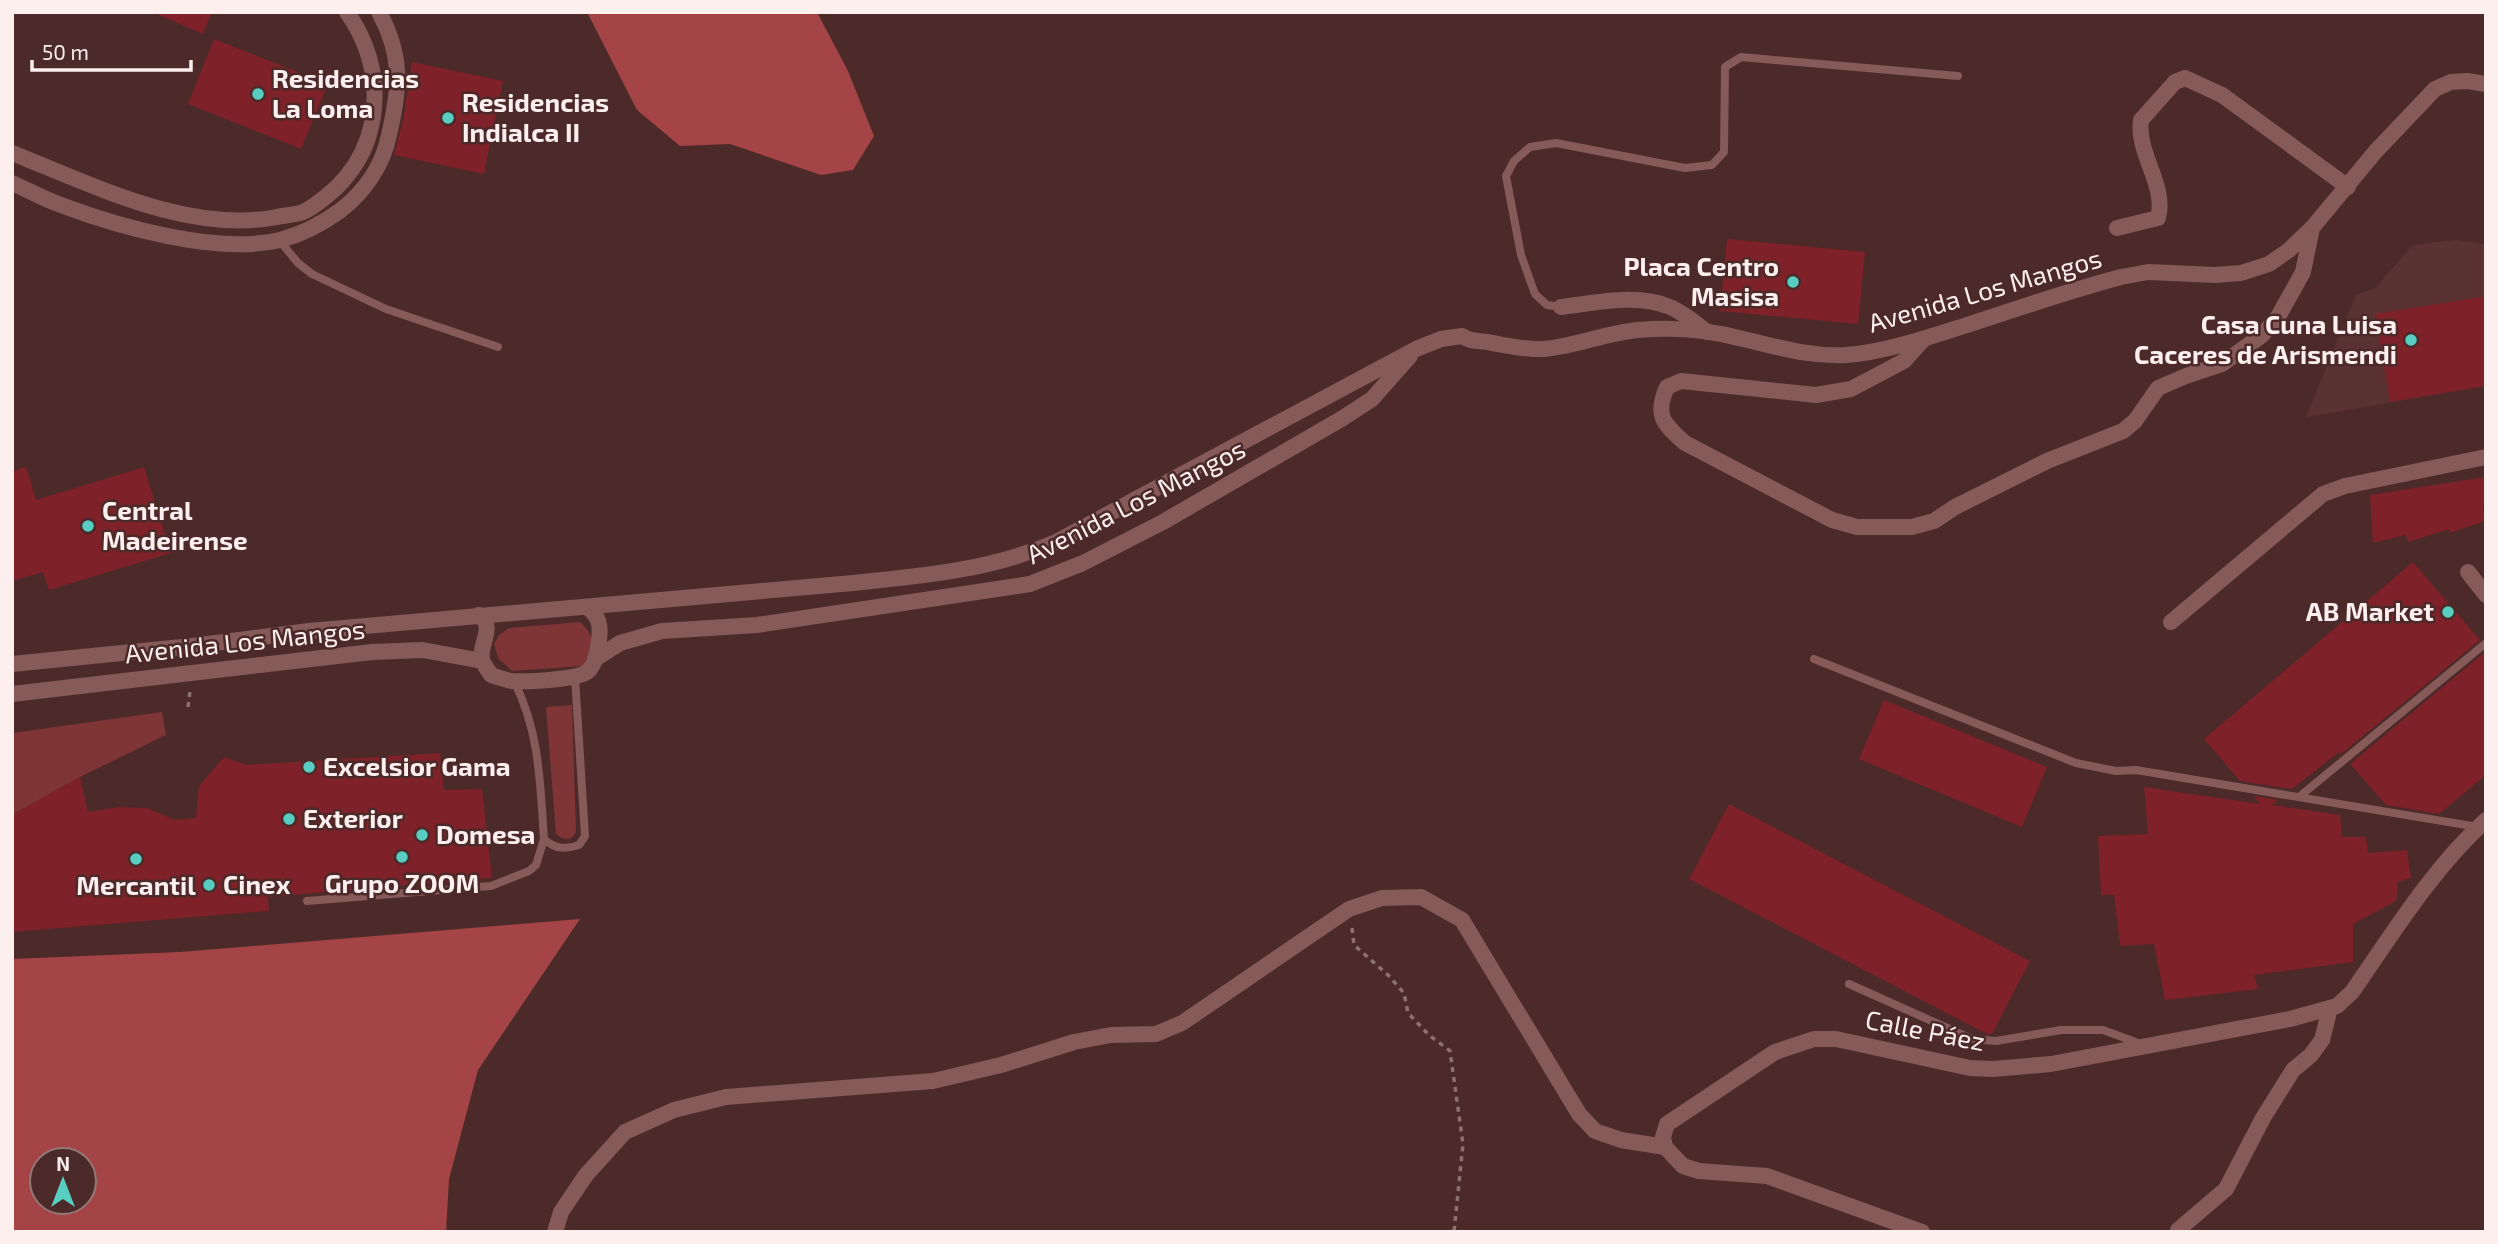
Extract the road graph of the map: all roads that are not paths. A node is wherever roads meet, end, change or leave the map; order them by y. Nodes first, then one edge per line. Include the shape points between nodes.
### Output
1 (347, 12) edge
2 (379, 12) edge
3 (1958, 76) dead end
4 (2486, 83) edge
5 (12, 153) edge
6 (12, 183) edge
7 (2348, 187) junction
8 (2117, 228) dead end
9 (2312, 228) junction
10 (278, 240) junction
11 (1561, 307) joint
12 (1707, 332) junction
13 (1923, 340) junction
14 (498, 347) dead end
15 (1416, 349) junction
16 (2486, 457) edge
17 (2469, 572) dead end
18 (2486, 595) edge
19 (587, 607) junction
20 (479, 615) junction
21 (2171, 622) dead end
22 (2486, 643) edge
23 (595, 659) junction
24 (1814, 659) dead end
25 (482, 661) junction
26 (12, 664) edge
27 (575, 677) junction
28 (514, 681) junction
29 (12, 694) edge
30 (2298, 797) junction
31 (2482, 824) edge
32 (544, 839) junction
33 (307, 901) dead end
34 (1849, 984) dead end
35 (2330, 1008) junction
36 (2144, 1045) junction
37 (1665, 1147) junction
38 (2178, 1230) edge
39 (555, 1232) edge
40 (1922, 1232) edge

1 - 5 street via 364,38 372,66 376,103 372,126 346,178 303,212 234,221 191,215 131,201
2 - 10 street via 396,49 399,84 387,148 375,174 354,200 310,230
3 - 11 lane via 1741,57 1725,67 1724,152 1712,165 1685,168 1556,143 1530,147 1506,176 1521,256 1535,294 1547,305
4 - 7 street, Avenida Los Mangos via 2451,82 2435,89
6 - 10 street via 60,205 183,238 228,244
7 - 8 street via 2222,95 2185,78 2175,82 2141,120 2160,201 2158,218
7 - 9 street, Avenida Los Mangos
9 - 13 street, Avenida Los Mangos via 2269,264 2241,273 2148,272 2121,277
9 - 13 street via 2303,272 2278,317 2241,353 2158,388 2123,431 2047,461 1934,521 1912,527 1857,527 1832,520 1685,443 1661,414 1660,402 1667,387 1682,380 1816,395 1851,389 1904,361
10 - 14 lane via 312,274 386,309
11 - 12 street via 1646,301 1670,307
12 - 13 street, Avenida Los Mangos via 1820,356
12 - 15 street, Avenida Los Mangos via 1639,330 1531,349 1473,343 1462,336
15 - 19 street, Avenida Los Mangos via 1091,524 1022,556 937,574
15 - 23 street, Avenida Los Mangos via 1372,399 1343,418 1163,522 1030,584 757,625 662,631 620,643
16 - 21 street via 2323,494
17 - 18 street
19 - 20 street, Avenida Los Mangos
19 - 23 street via 597,614 600,624
20 - 25 street via 487,626
20 - 26 street, Avenida Los Mangos
22 - 30 lane
23 - 27 street, Avenida Los Mangos via 588,671
24 - 30 lane via 2076,763
25 - 28 street, Avenida Los Mangos via 491,675
25 - 29 street, Avenida Los Mangos via 423,650 372,652
27 - 28 street
27 - 32 lane via 585,836 579,845 568,848 554,848
28 - 32 lane via 532,722 537,747
30 - 31 lane
31 - 35 street, Calle Páez via 2431,880 2352,992
32 - 33 lane via 530,871 491,886
34 - 36 lane via 1972,1039 1996,1041 2061,1030 2104,1030
35 - 36 street, Calle Páez
35 - 38 street via 2322,1040 2293,1069 2225,1189
36 - 37 street, Calle Páez via 2051,1064 1993,1069 1836,1039 1814,1039 1775,1052 1678,1115 1667,1124
37 - 39 street via 1595,1131 1579,1114 1462,920 1422,897 1382,898 1349,909 1182,1023 1156,1034 1073,1042 933,1081 726,1097 674,1110 625,1132 586,1174 561,1212
37 - 40 street via 1683,1166 1767,1176

